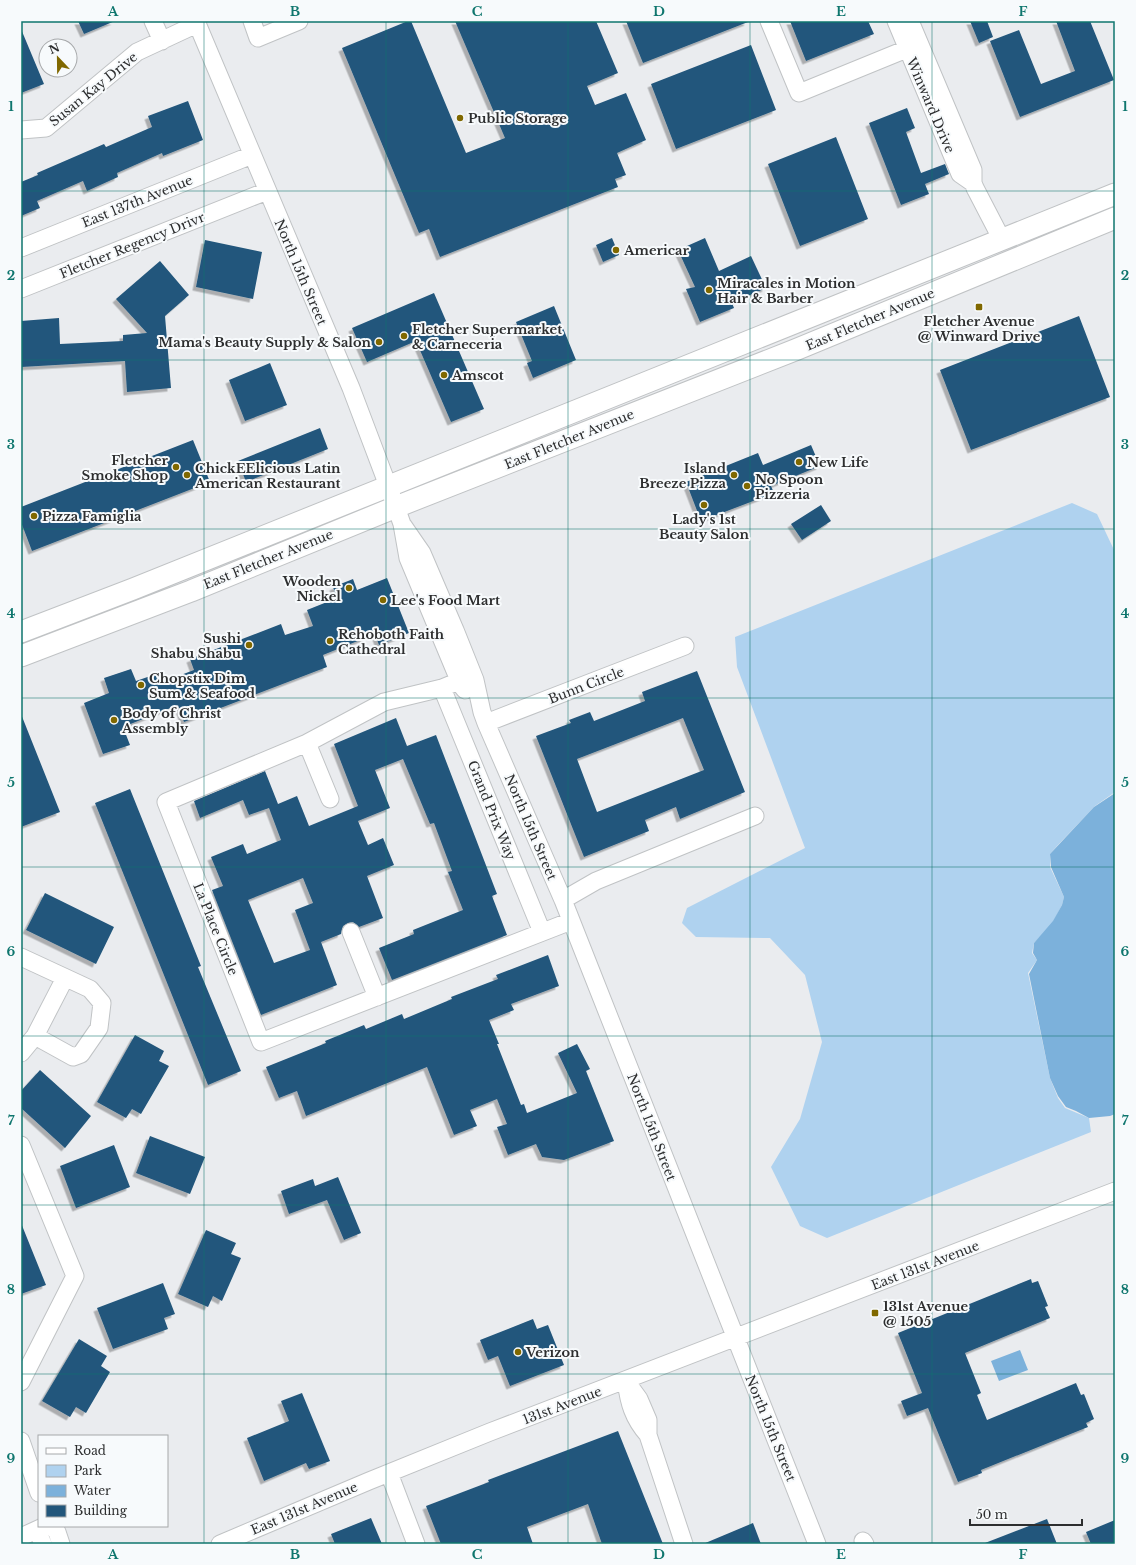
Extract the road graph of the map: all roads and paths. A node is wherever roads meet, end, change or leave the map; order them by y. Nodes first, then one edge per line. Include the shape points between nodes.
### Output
1 (154, 21) edge
2 (252, 21) edge
3 (299, 21) edge
4 (769, 21) edge
5 (896, 21) edge
6 (910, 21) edge
7 (197, 22) edge
8 (162, 41) junction
9 (913, 46) junction
10 (21, 130) edge
11 (252, 155) junction
12 (267, 192) junction
13 (1115, 194) edge
14 (1115, 218) edge
15 (1002, 240) junction
16 (21, 248) edge
17 (1023, 255) junction
18 (21, 289) edge
19 (787, 327) junction
20 (795, 350) junction
21 (676, 372) junction
22 (684, 393) junction
23 (388, 486) junction
24 (399, 516) junction
25 (21, 632) edge
26 (685, 646) dead end
27 (21, 656) edge
28 (459, 681) junction
29 (442, 688) junction
30 (484, 718) junction
31 (307, 743) junction
32 (330, 799) dead end
33 (755, 816) dead end
34 (562, 900) junction
35 (571, 921) junction
36 (351, 932) dead end
37 (542, 932) junction
38 (21, 957) edge
39 (65, 978) junction
40 (377, 997) junction
41 (35, 1036) junction
42 (21, 1053) edge
43 (21, 1145) edge
44 (1115, 1191) edge
45 (735, 1338) junction
46 (626, 1381) junction
47 (21, 1382) edge
48 (21, 1441) edge
49 (389, 1473) junction
50 (38, 1490) edge
51 (44, 1531) edge
52 (21, 1537) edge
53 (61, 1544) edge
54 (220, 1544) edge
55 (416, 1544) edge
56 (684, 1544) edge
57 (817, 1544) edge

1 - 8 street
2 - 3 street via 258,38
4 - 9 street via 799,93
5 - 9 street, Winward Drive
6 - 9 street, Winward Drive
7 - 8 street, Susan Kay Drive
7 - 11 street, North 15th Street
8 - 10 street, Susan Kay Drive via 137,52 46,128
9 - 15 street, Winward Drive via 973,170 976,190
11 - 12 street, North 15th Street
11 - 16 street, East 137th Avenue
12 - 18 street, Fletcher Regency Drivr
12 - 23 street, North 15th Street via 351,388
13 - 15 main road, East Fletcher Avenue
14 - 17 main road, East Fletcher Avenue
15 - 17 main road
15 - 19 main road, East Fletcher Avenue
17 - 20 main road, East Fletcher Avenue
19 - 20 main road
19 - 21 main road, East Fletcher Avenue
20 - 22 main road, East Fletcher Avenue
21 - 22 main road
21 - 23 main road, East Fletcher Avenue
22 - 24 main road, East Fletcher Avenue
23 - 24 street, North 15th Street
23 - 25 main road, East Fletcher Avenue
24 - 27 main road, East Fletcher Avenue
24 - 28 street, North 15th Street via 408,558
24 - 30 street, North 15th Street via 422,553 475,680
26 - 30 street, Bunn Circle
28 - 29 street, La Place Circle
28 - 30 street, North 15th Street
29 - 31 street, La Place Circle via 384,702
29 - 37 street, Grand Prix Way
30 - 34 street, North 15th Street
31 - 32 street
31 - 40 street, La Place Circle via 166,802 260,1042
33 - 34 street via 596,881
34 - 35 street, North 15th Street
35 - 37 street, La Place Circle
35 - 45 street, North 15th Street
36 - 40 street
37 - 40 street, La Place Circle
38 - 39 street
39 - 41 street
39 - 41 street via 90,989 102,1003 99,1028 81,1054 73,1056
41 - 42 street
43 - 47 street via 75,1276
44 - 45 street, East 131st Avenue
45 - 46 street, 131st Avenue
45 - 57 street, North 15th Street
46 - 49 street, 131st Avenue
46 - 56 street via 639,1399 648,1420 648,1435
48 - 50 street
49 - 54 street, East 131st Avenue
49 - 55 street
51 - 52 street
51 - 53 street via 57,1532

